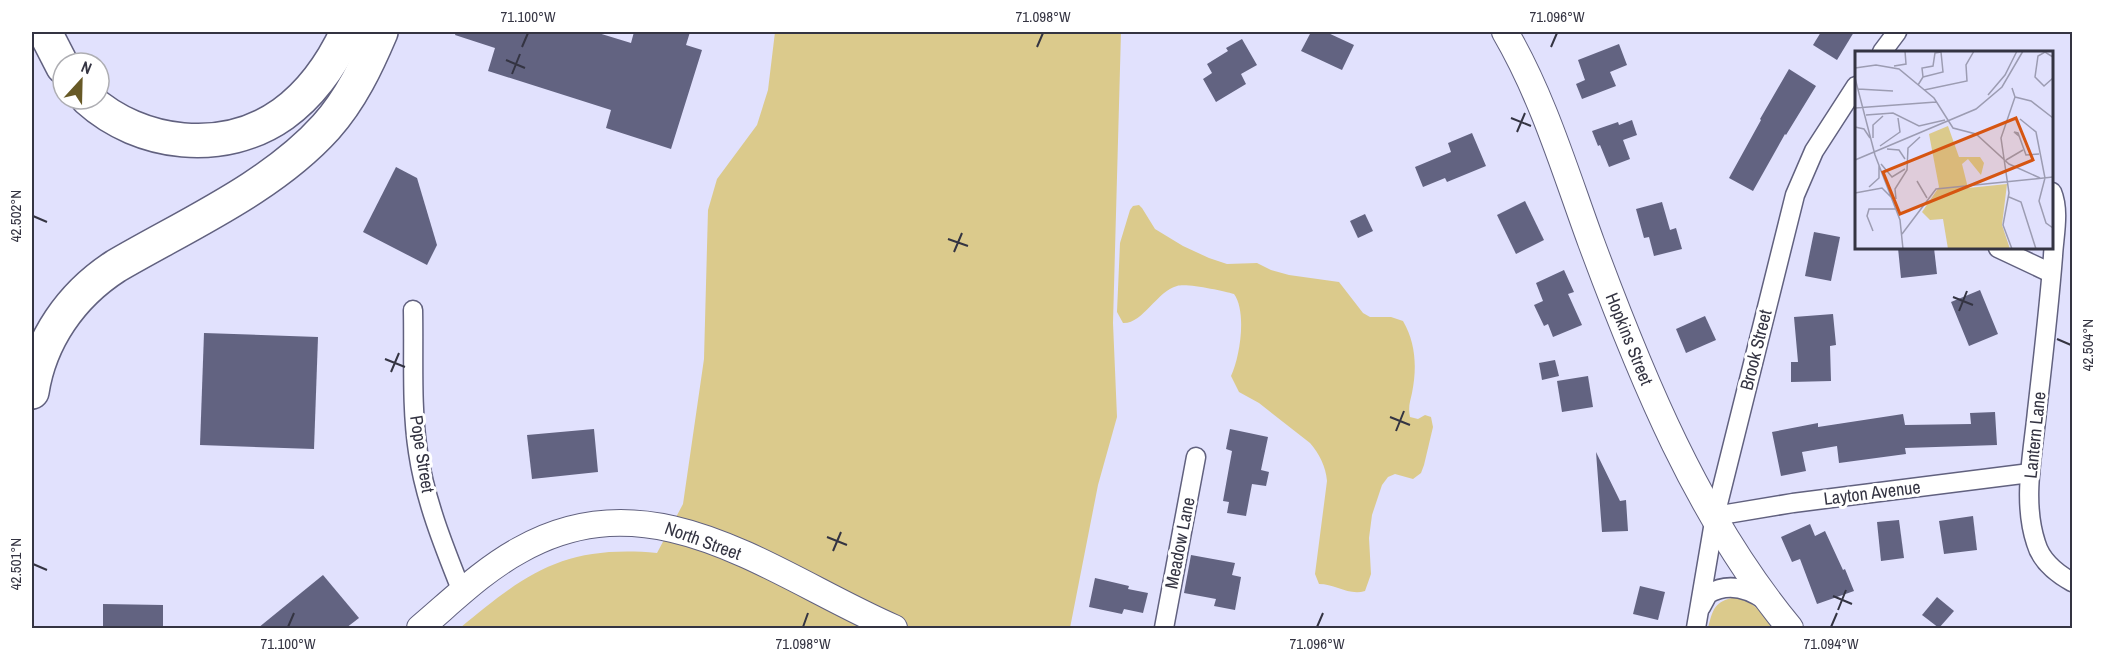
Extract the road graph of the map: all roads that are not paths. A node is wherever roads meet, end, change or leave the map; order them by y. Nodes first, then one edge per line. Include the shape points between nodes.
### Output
1 (45, 32) edge
2 (347, 32) edge
3 (381, 32) edge
4 (1505, 32) edge
5 (1897, 32) edge
6 (55, 51) edge
7 (1883, 51) edge
8 (1855, 89) edge
9 (101, 111) edge
10 (2053, 197) edge
11 (2000, 249) edge
12 (2053, 249) edge
13 (2053, 249) edge
14 (2051, 273) junction
15 (414, 310) dead end
16 (32, 392) edge
17 (1196, 457) dead end
18 (2030, 473) junction
19 (1715, 516) junction
20 (2073, 582) edge
21 (462, 592) junction
22 (1772, 606) junction
23 (1697, 621) edge
24 (420, 628) edge
25 (894, 628) edge
26 (1164, 628) edge
27 (1790, 628) edge

1 - 6 highway
2 - 9 highway via 327,68 302,98 282,115 248,131 216,139 185,140 146,134
3 - 16 highway via 342,107 289,163 116,266 79,296 56,326
4 - 19 main road, Hopkins Street via 1538,100 1613,301 1666,428
5 - 7 street
8 - 19 street, Brook Street via 1822,137 1795,195
10 - 13 street, Lantern Lane
11 - 14 street
12 - 14 street, Lantern Lane
14 - 18 street, Lantern Lane
15 - 21 street, Pope Street via 414,420 418,454 434,517
17 - 26 street, Meadow Lane
18 - 19 street, Layton Avenue via 1793,502
18 - 20 street, Lantern Lane via 2029,507 2036,543 2052,568
19 - 22 main road, Hopkins Street
19 - 23 street, Brook Street
21 - 24 main road, North Street
21 - 25 main road, North Street via 500,562 546,537 585,525 633,522 673,528 711,541
22 - 23 street via 1748,590 1726,588 1708,594
22 - 27 main road, Hopkins Street

